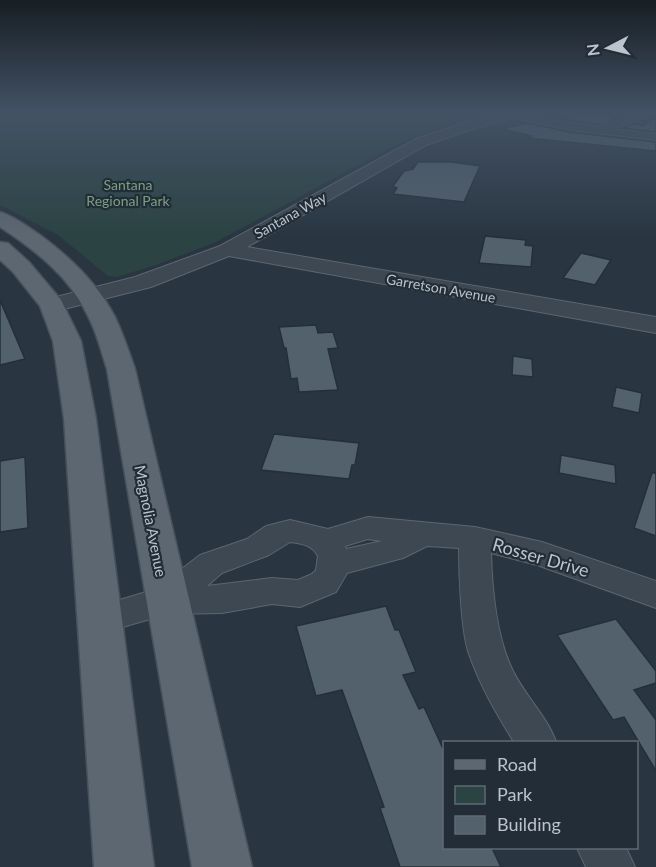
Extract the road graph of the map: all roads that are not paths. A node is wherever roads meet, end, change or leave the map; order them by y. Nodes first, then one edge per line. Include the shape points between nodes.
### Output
1 (399, 154) edge
2 (0, 219) edge
3 (0, 248) edge
4 (227, 250) junction
5 (70, 301) junction
6 (656, 325) edge
7 (475, 538) junction
8 (330, 552) junction
9 (656, 595) edge
10 (167, 600) junction
11 (99, 620) junction
12 (535, 741) edge
13 (601, 849) edge
14 (124, 867) edge
15 (222, 867) edge
16 (612, 867) edge

1 - 4 street, Santana Way
2 - 5 main road, Magnolia Avenue via 44,247 66,267
3 - 5 main road, Magnolia Avenue
4 - 5 street, Santana Way via 143,282
4 - 6 street, Garretson Avenue
5 - 10 main road, Magnolia Avenue via 100,313 121,369
5 - 11 main road, Magnolia Avenue via 67,341
7 - 8 street, Rosser Drive via 423,535 393,550
7 - 9 street, Rosser Drive via 542,554
7 - 12 street via 485,648 500,684
8 - 10 street via 315,535 303,531 278,534 258,547 211,564
8 - 10 street via 331,574 324,583 300,594 272,591 222,599
10 - 11 street
10 - 15 main road, Magnolia Avenue
11 - 14 main road, Magnolia Avenue
13 - 16 street

